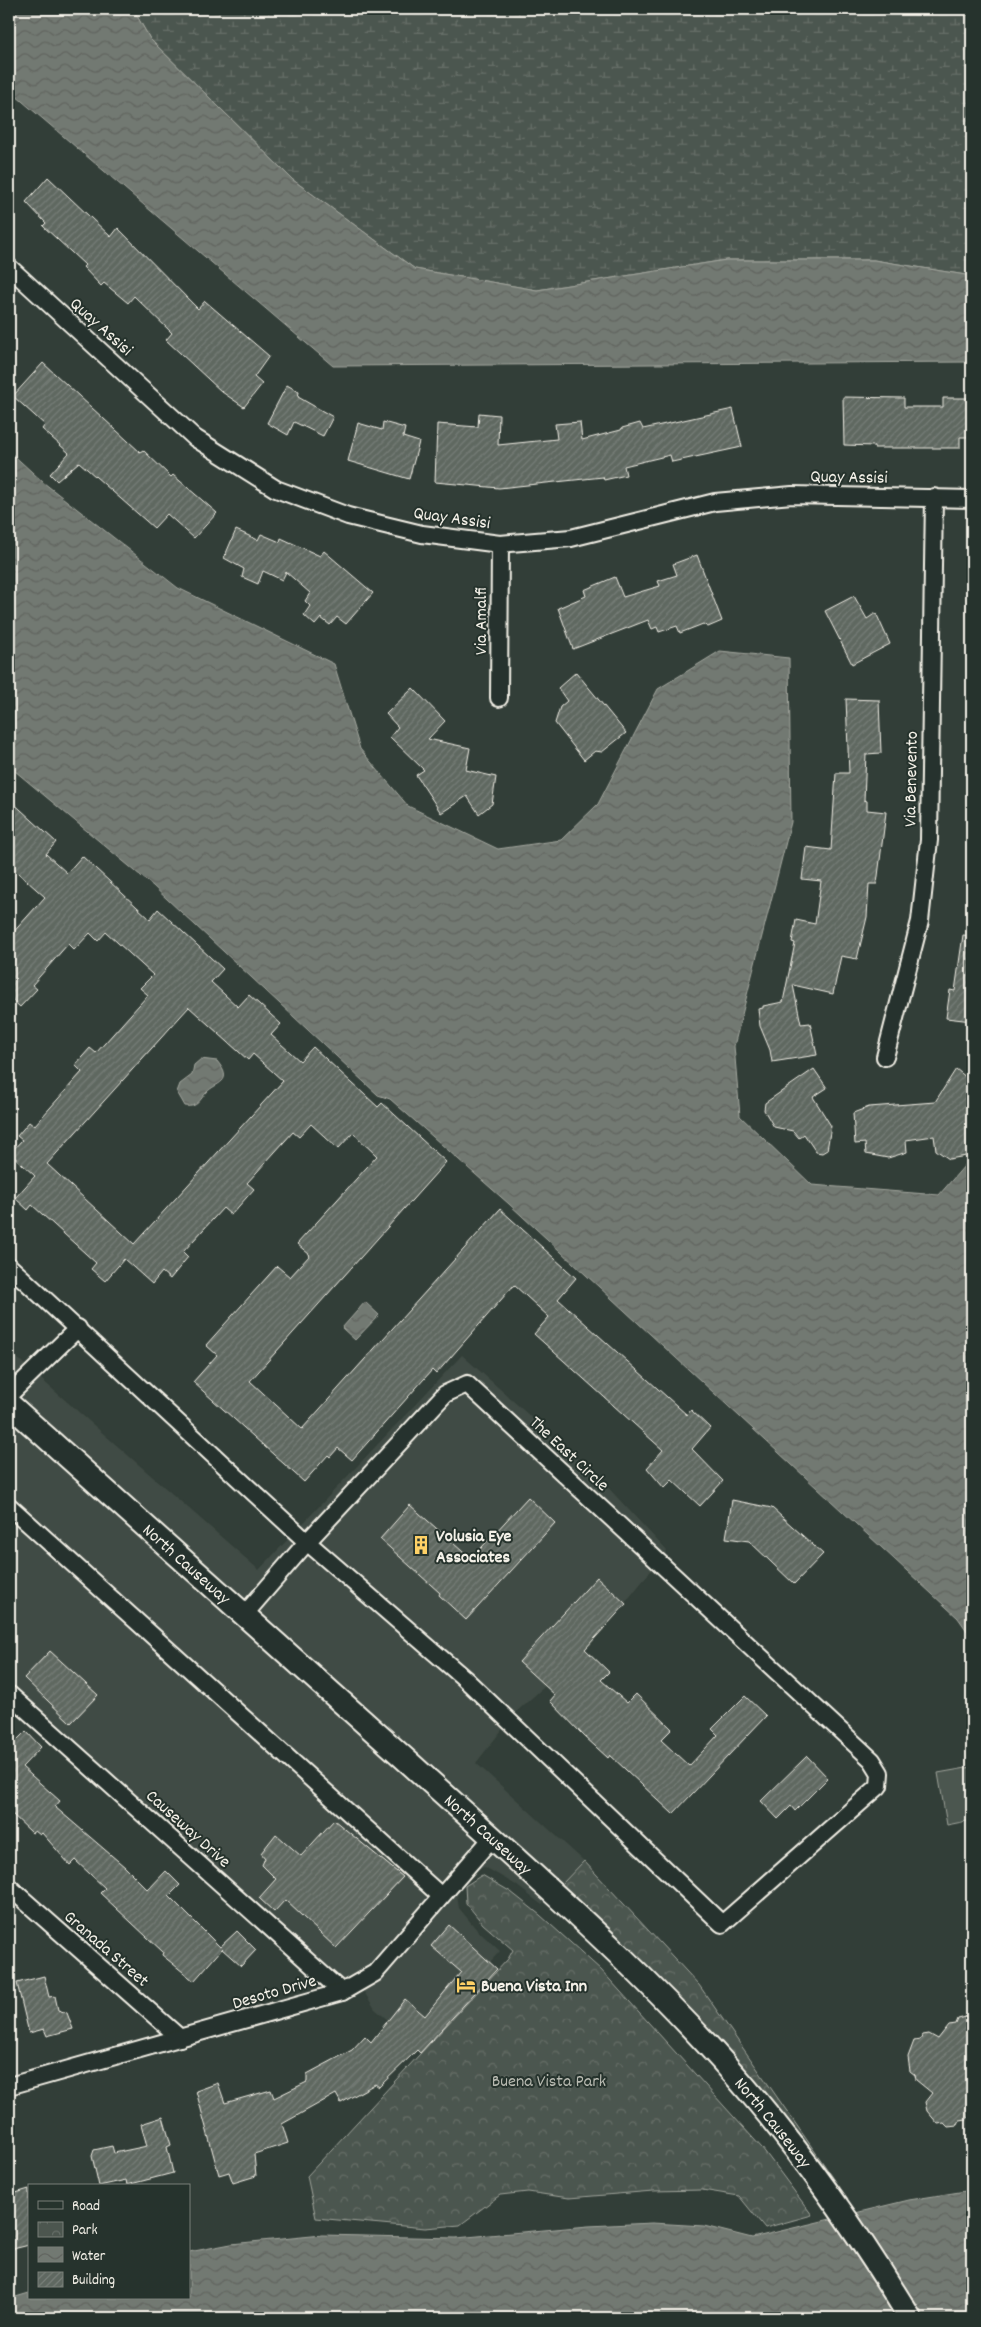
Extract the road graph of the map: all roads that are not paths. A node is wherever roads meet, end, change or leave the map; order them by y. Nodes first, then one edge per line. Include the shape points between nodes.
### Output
1 (9, 267) edge
2 (934, 497) junction
3 (972, 499) edge
4 (500, 544) junction
5 (499, 698) dead end
6 (885, 1057) dead end
7 (9, 1266) edge
8 (78, 1328) junction
9 (9, 1395) edge
10 (9, 1404) edge
11 (9, 1506) edge
12 (307, 1542) junction
13 (244, 1615) junction
14 (9, 1694) edge
15 (492, 1838) junction
16 (9, 1887) edge
17 (442, 1896) junction
18 (342, 1992) junction
19 (180, 2038) junction
20 (9, 2086) edge
21 (910, 2318) edge

1 - 4 street, Quay Assisi via 195,438 276,489 348,516 422,534
2 - 3 street, Quay Assisi
2 - 4 street, Quay Assisi via 792,495 715,502 571,538
2 - 6 street, Via Benevento via 929,840 920,921
4 - 5 street, Via Amalfi
7 - 8 street
8 - 9 street
8 - 12 street
10 - 13 main road, North Causeway
11 - 17 street
12 - 12 street, The East Circle via 464,1678 722,1924 879,1786 880,1773 872,1760 467,1384 445,1394
12 - 13 street, The East Circle
13 - 15 main road, North Causeway
14 - 18 street, Causeway Drive
15 - 17 street, Desoto Drive
15 - 21 main road, North Causeway via 659,1994 757,2101 847,2219
16 - 19 street, Granada Street
17 - 18 street, Desoto Drive via 375,1973
18 - 19 street, Desoto Drive
19 - 20 street, Desoto Drive

